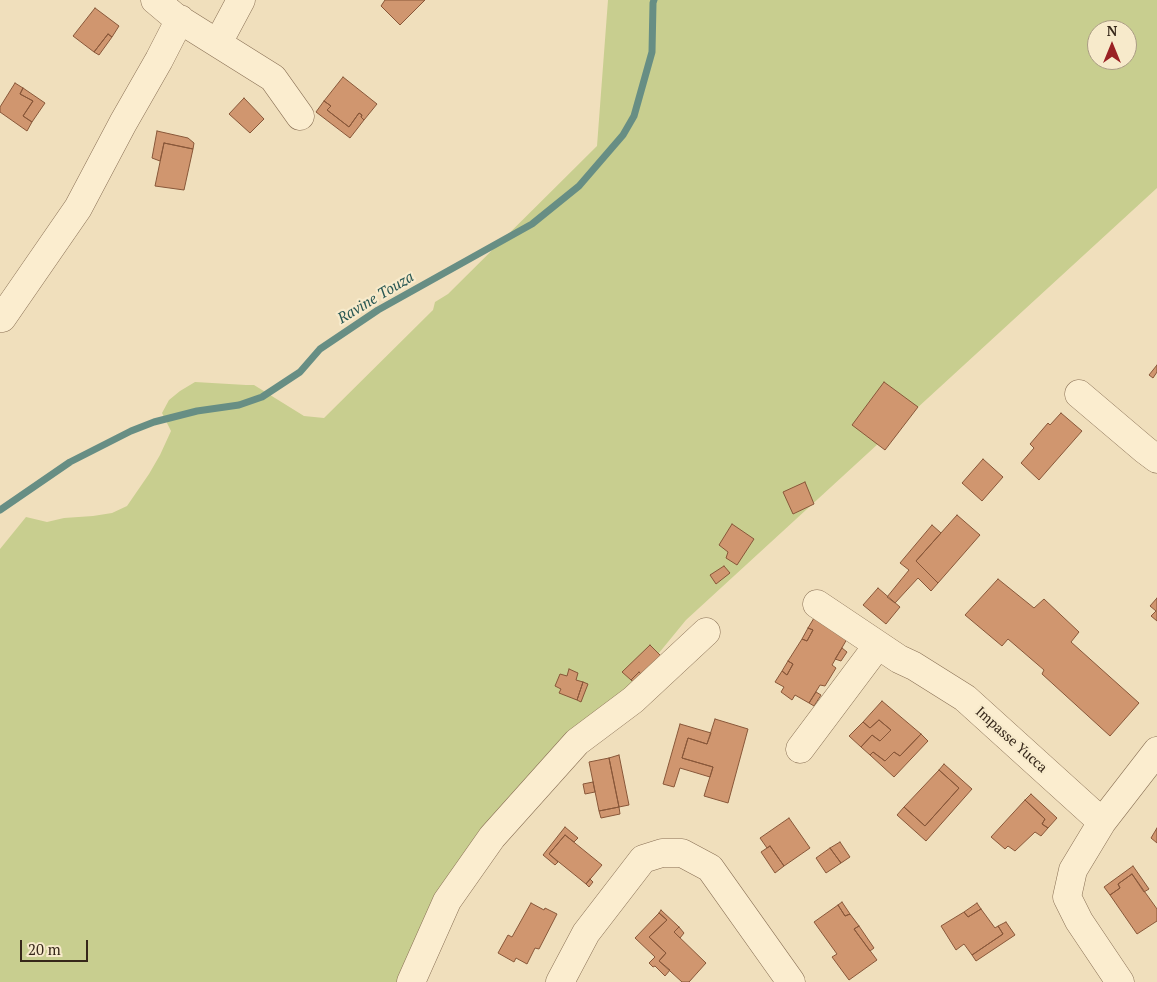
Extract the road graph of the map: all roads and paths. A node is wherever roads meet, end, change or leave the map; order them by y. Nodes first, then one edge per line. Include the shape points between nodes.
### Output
1 (155, 0) edge
2 (240, 0) edge
3 (180, 19) junction
4 (218, 43) junction
5 (300, 116) dead end
6 (2, 318) dead end
7 (1080, 394) dead end
8 (1157, 458) edge
9 (817, 604) dead end
10 (706, 632) dead end
11 (878, 645) junction
12 (800, 749) dead end
13 (1157, 751) edge
14 (1102, 822) junction
15 (411, 982) edge
16 (560, 982) edge
17 (791, 982) edge
18 (1120, 982) edge

1 - 3 street
2 - 4 street
3 - 4 street
3 - 6 street via 78,208
4 - 5 street via 273,78
7 - 8 street
9 - 11 street, Impasse Yucca
10 - 15 street via 633,700 577,742 492,837 447,901
11 - 12 street
11 - 14 street, Impasse Yucca via 965,698
13 - 14 street
14 - 18 street via 1073,870 1068,897
16 - 17 street via 586,933 644,859 662,853 682,853 710,868

